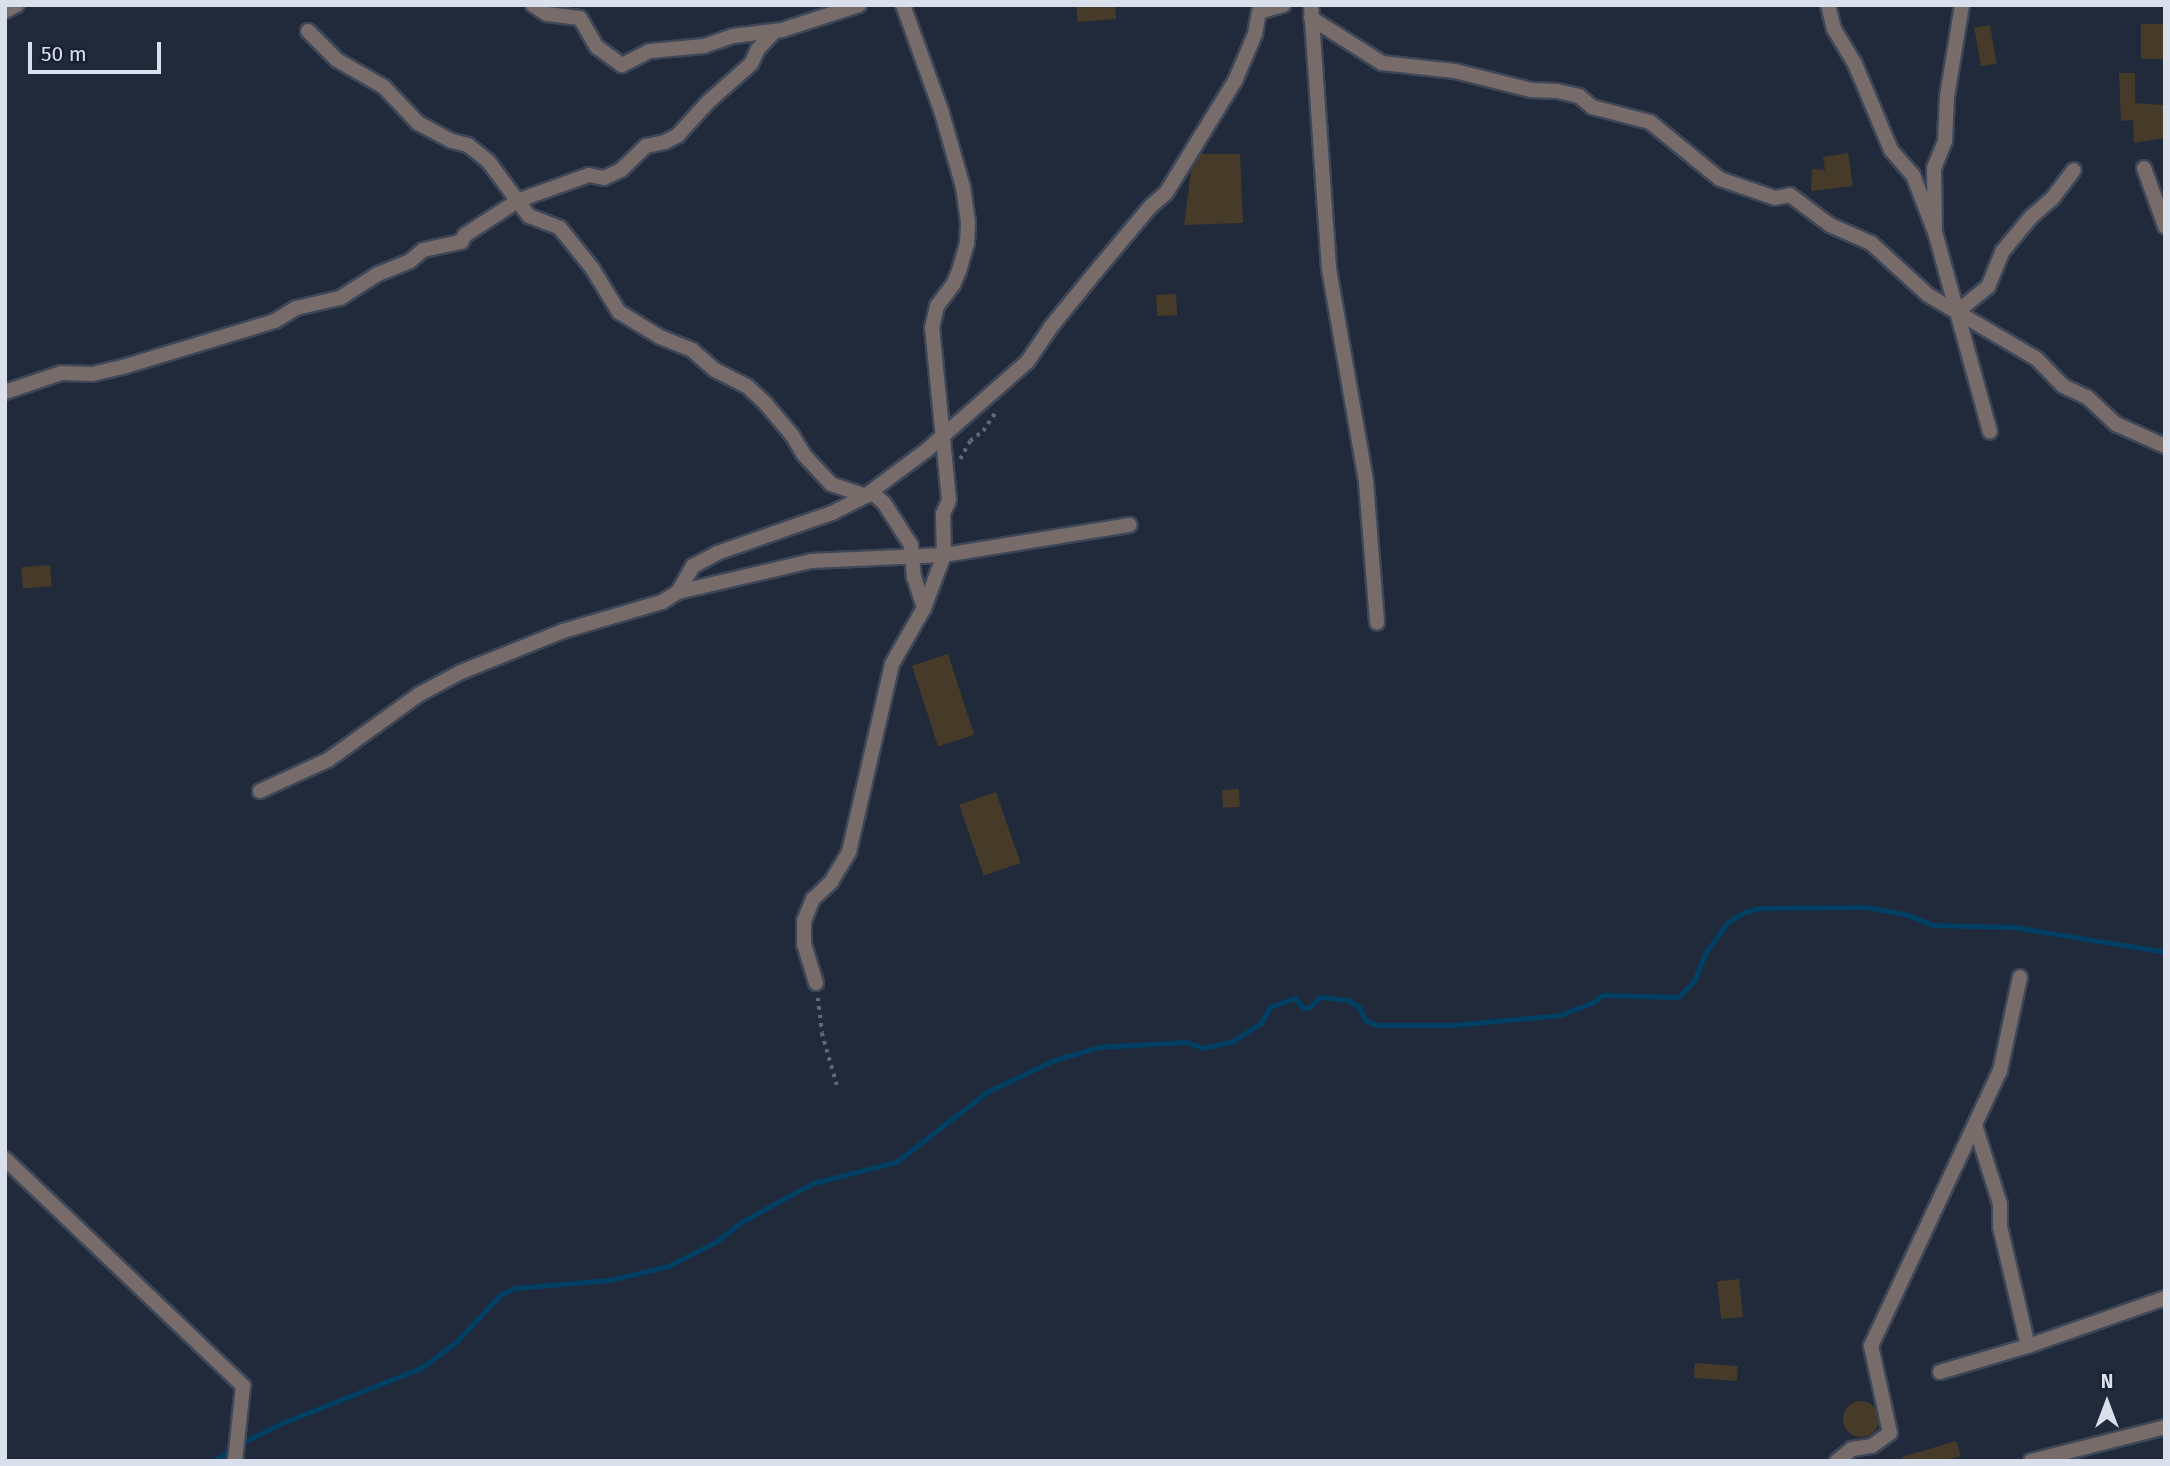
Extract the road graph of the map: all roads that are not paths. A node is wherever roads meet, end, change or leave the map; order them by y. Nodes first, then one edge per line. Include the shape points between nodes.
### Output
1 (18, 5) edge
2 (533, 5) edge
3 (859, 5) edge
4 (903, 5) edge
5 (1283, 5) edge
6 (1828, 5) edge
7 (1962, 5) edge
8 (5, 11) edge
9 (1311, 12) edge
10 (308, 31) dead end
11 (774, 32) junction
12 (2144, 168) dead end
13 (2074, 170) dead end
14 (519, 200) junction
15 (2165, 226) edge
16 (1935, 232) junction
17 (1958, 311) junction
18 (5, 392) edge
19 (1990, 432) dead end
20 (941, 438) junction
21 (2165, 446) edge
22 (866, 496) junction
23 (1130, 525) dead end
24 (944, 555) junction
25 (912, 556) junction
26 (678, 592) junction
27 (924, 608) junction
28 (1377, 623) dead end
29 (260, 791) dead end
30 (2020, 977) dead end
31 (816, 982) road end
32 (1975, 1125) junction
33 (5, 1159) edge
34 (2165, 1298) edge
35 (2028, 1346) junction
36 (1940, 1372) dead end
37 (2165, 1427) edge
38 (236, 1451) edge
39 (1837, 1461) edge
40 (2031, 1461) edge

1 - 8 street
2 - 11 street via 547,14 580,18 597,47 622,65 657,49 704,46 733,36
3 - 11 street
4 - 20 street via 941,110 968,222 959,271 937,306 932,328
5 - 20 street via 1259,12 1235,81 1172,185 1050,328 1028,361
6 - 16 street via 1834,29 1855,64 1891,150 1913,175
7 - 16 street via 1945,141 1934,168
9 - 17 street via 1382,63 1455,71 1531,90 1557,91 1579,96 1592,107 1650,122 1720,179 1775,198 1790,195 1830,225 1871,243 1916,286
9 - 28 street via 1329,269 1366,482
10 - 14 street via 337,60 384,87 418,122 468,145 497,171
11 - 14 street via 751,64 672,140 646,146 621,170 604,178 589,175
12 - 15 street
13 - 17 street via 2002,252 1988,287
14 - 18 street via 461,242 423,250 340,298 296,308 275,321 126,366 92,374 61,373
14 - 22 street via 529,216 559,228 592,268 619,312 692,350 715,370 748,387 823,477
16 - 17 street
17 - 19 street
17 - 21 street via 2037,359 2063,386 2087,397 2116,424
20 - 22 street
20 - 24 street via 949,500 943,514
22 - 25 street via 874,494 884,503 911,545
22 - 26 street via 832,513 717,553 693,566
23 - 24 street
24 - 25 street
24 - 27 street
25 - 26 street via 811,561
25 - 27 street
26 - 29 street via 662,602 563,631 461,672 418,695 328,760
27 - 31 street via 892,664 849,852 831,882 813,899 804,921 804,944
30 - 32 street via 2000,1071
32 - 35 street via 2000,1204 2000,1227
32 - 39 street via 1871,1346 1889,1433
33 - 38 street via 243,1386
34 - 35 street
35 - 36 street
37 - 40 street

